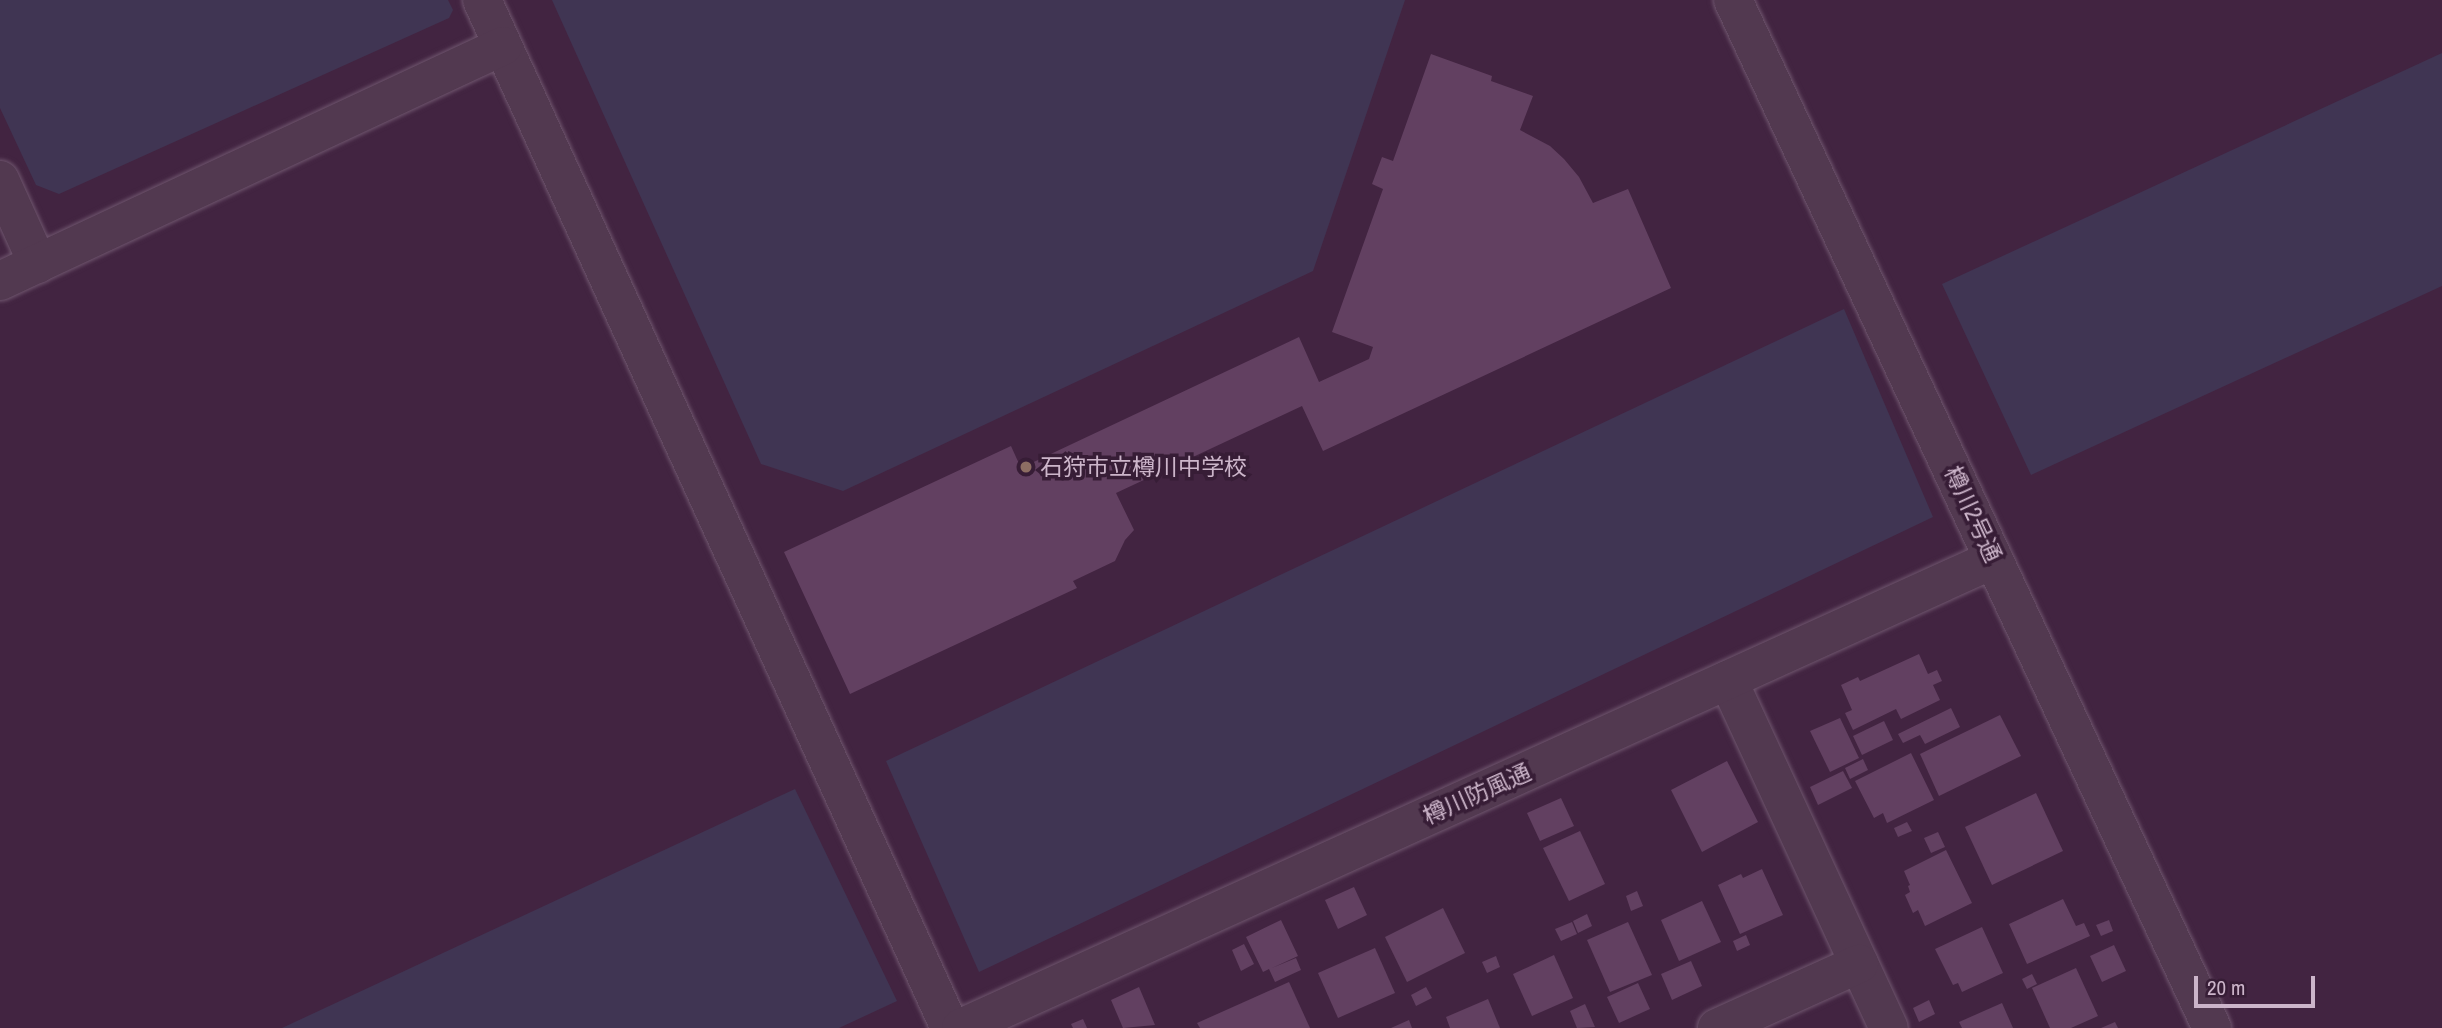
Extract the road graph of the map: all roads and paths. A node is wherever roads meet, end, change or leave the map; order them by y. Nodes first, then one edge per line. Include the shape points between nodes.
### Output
1 (482, 0) edge
2 (1733, 0) edge
3 (503, 46) junction
4 (0, 180) edge
5 (38, 264) junction
6 (0, 281) edge
7 (1994, 559) junction
8 (1728, 680) junction
9 (1859, 964) junction
10 (950, 1028) edge
11 (961, 1028) edge
12 (1717, 1028) edge
13 (1889, 1028) edge
14 (2212, 1028) edge

1 - 3 street
2 - 7 street, 樽川2号通
3 - 5 street
3 - 10 street
4 - 5 street
5 - 6 street
7 - 8 street, 樽川防風通
7 - 14 street, 樽川2号通
8 - 9 street
8 - 11 street, 樽川防風通
9 - 12 street
9 - 13 street

